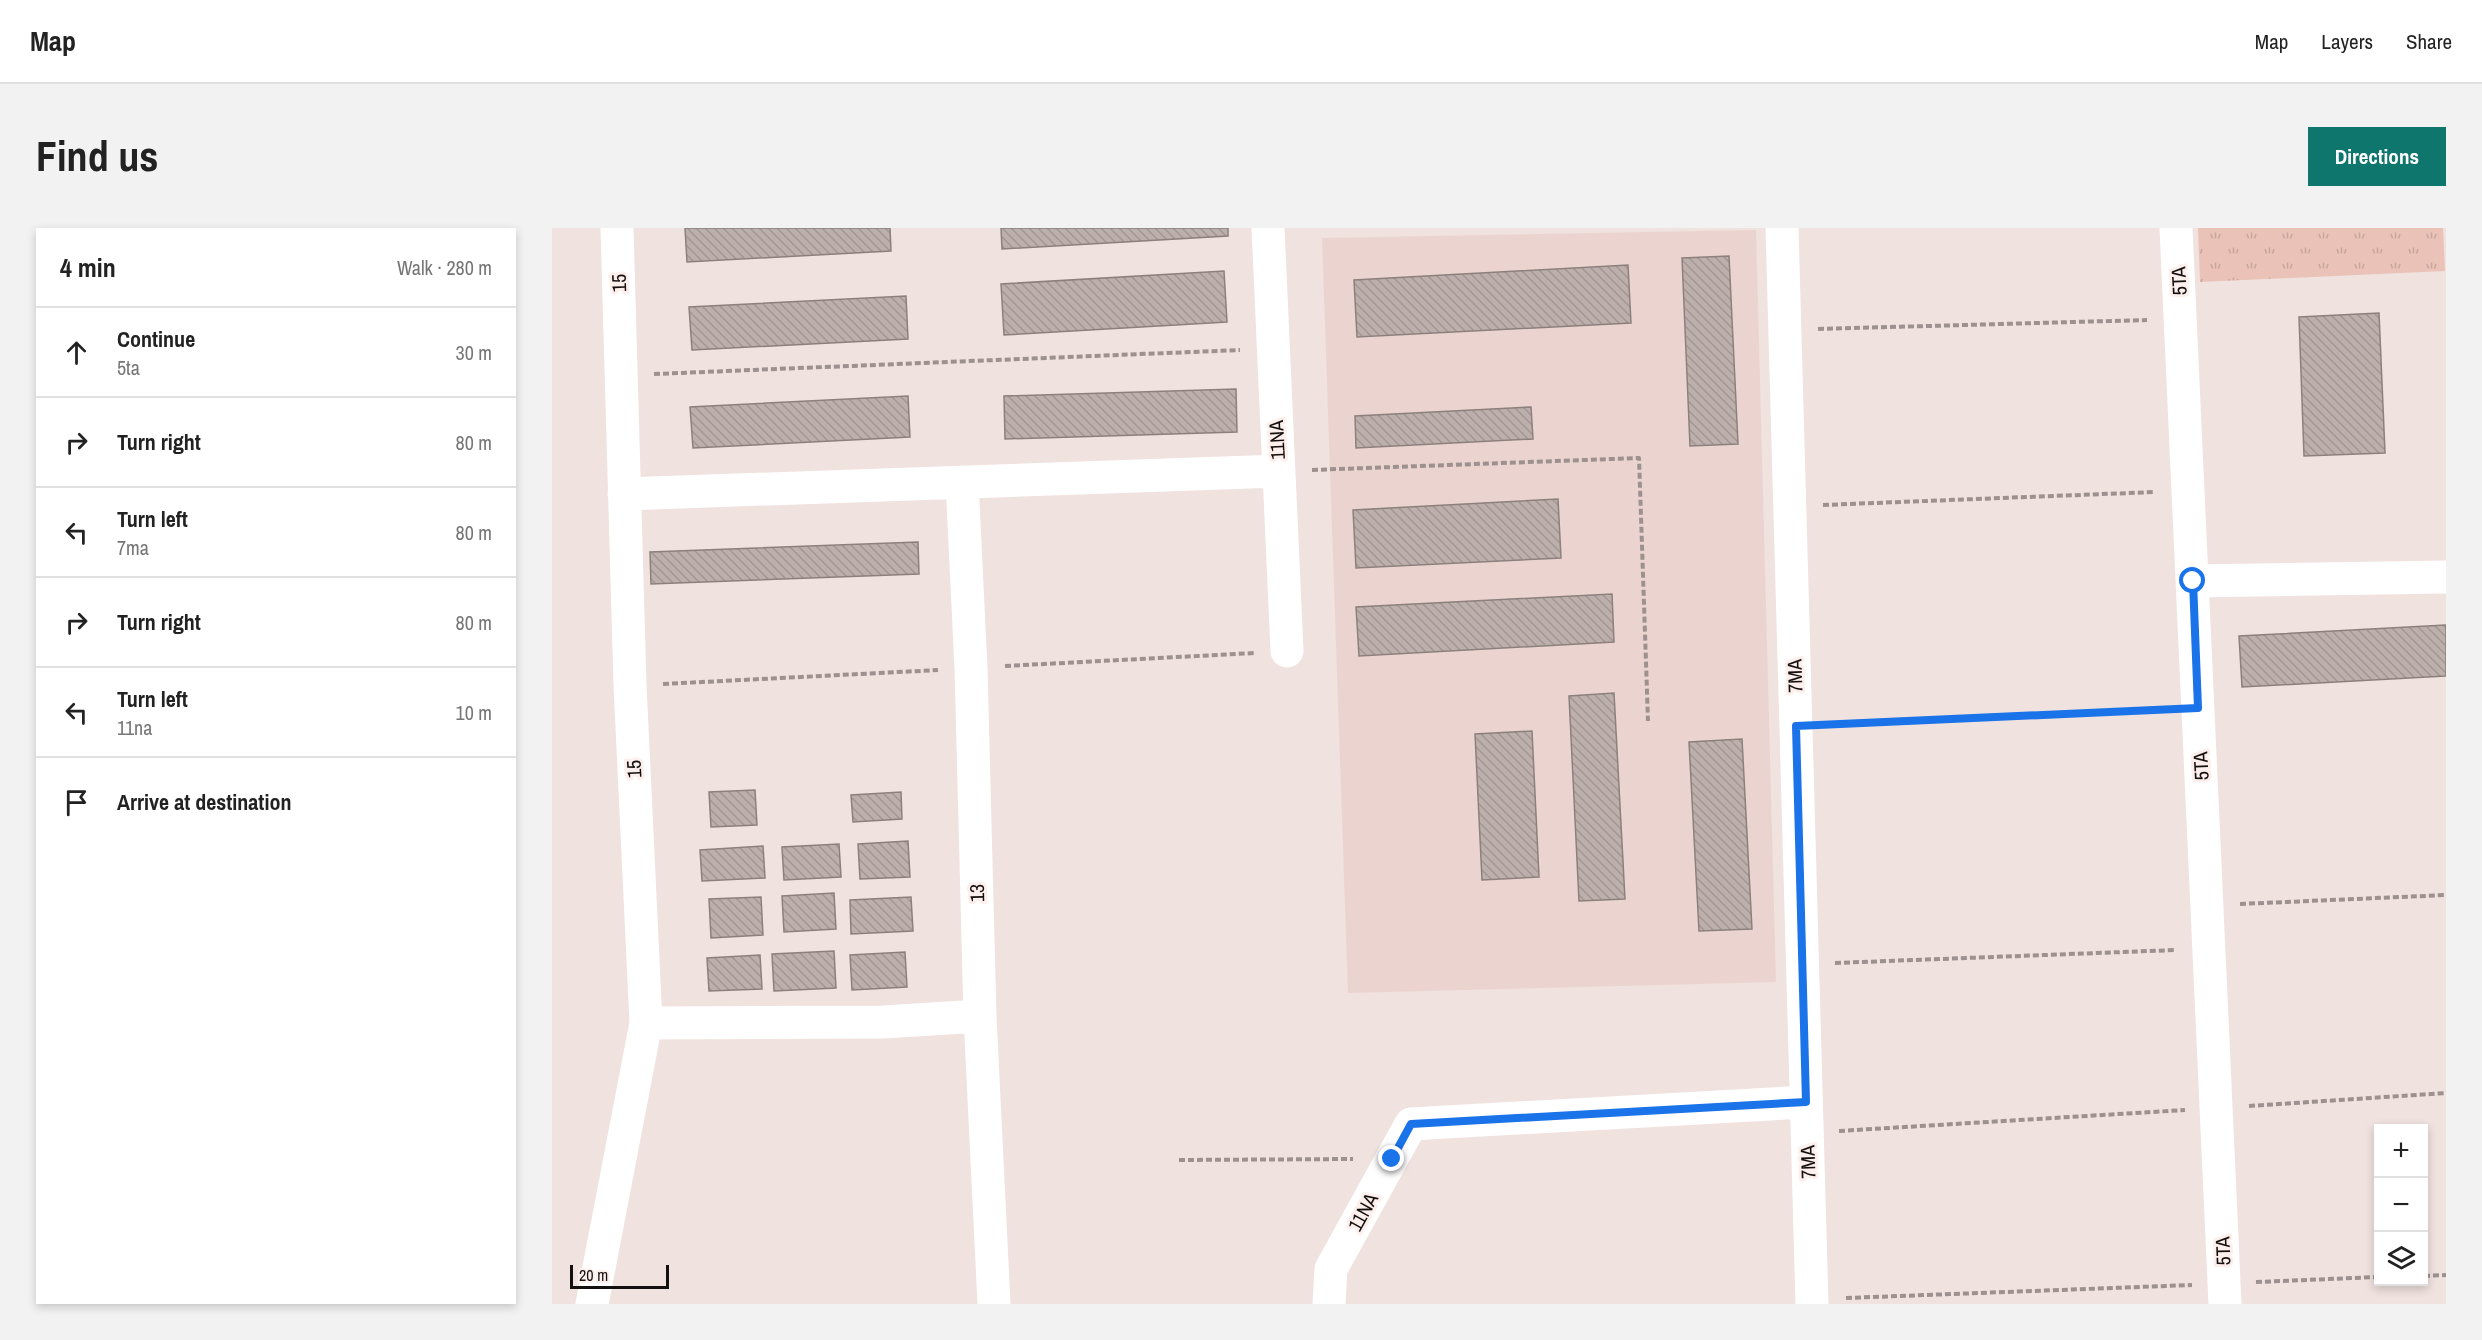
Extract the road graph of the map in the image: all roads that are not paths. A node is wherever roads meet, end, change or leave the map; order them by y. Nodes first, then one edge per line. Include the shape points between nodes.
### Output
1 (617, 228) edge
2 (1268, 228) edge
3 (1782, 228) edge
4 (2176, 228) edge
5 (1279, 471) junction
6 (962, 482) junction
7 (624, 494) junction
8 (2446, 577) edge
9 (2193, 581) junction
10 (1287, 651) dead end
11 (980, 1016) junction
12 (646, 1023) junction
13 (1806, 1117) junction
14 (2225, 1294) edge
15 (1812, 1302) edge
16 (592, 1304) edge
17 (994, 1304) edge
18 (1329, 1304) edge

1 - 7 street, 15
2 - 5 street, 11NA
3 - 13 street, 7MA
4 - 9 street, 5TA
5 - 6 street
5 - 10 street, 11NA
6 - 7 street
6 - 11 street, 13
7 - 12 street, 15
8 - 9 street
9 - 14 street, 5TA
11 - 12 street via 883,1022
11 - 17 street, 13
12 - 16 street, 15
13 - 15 street, 7MA
13 - 18 street, 11NA via 1411,1124 1331,1269

